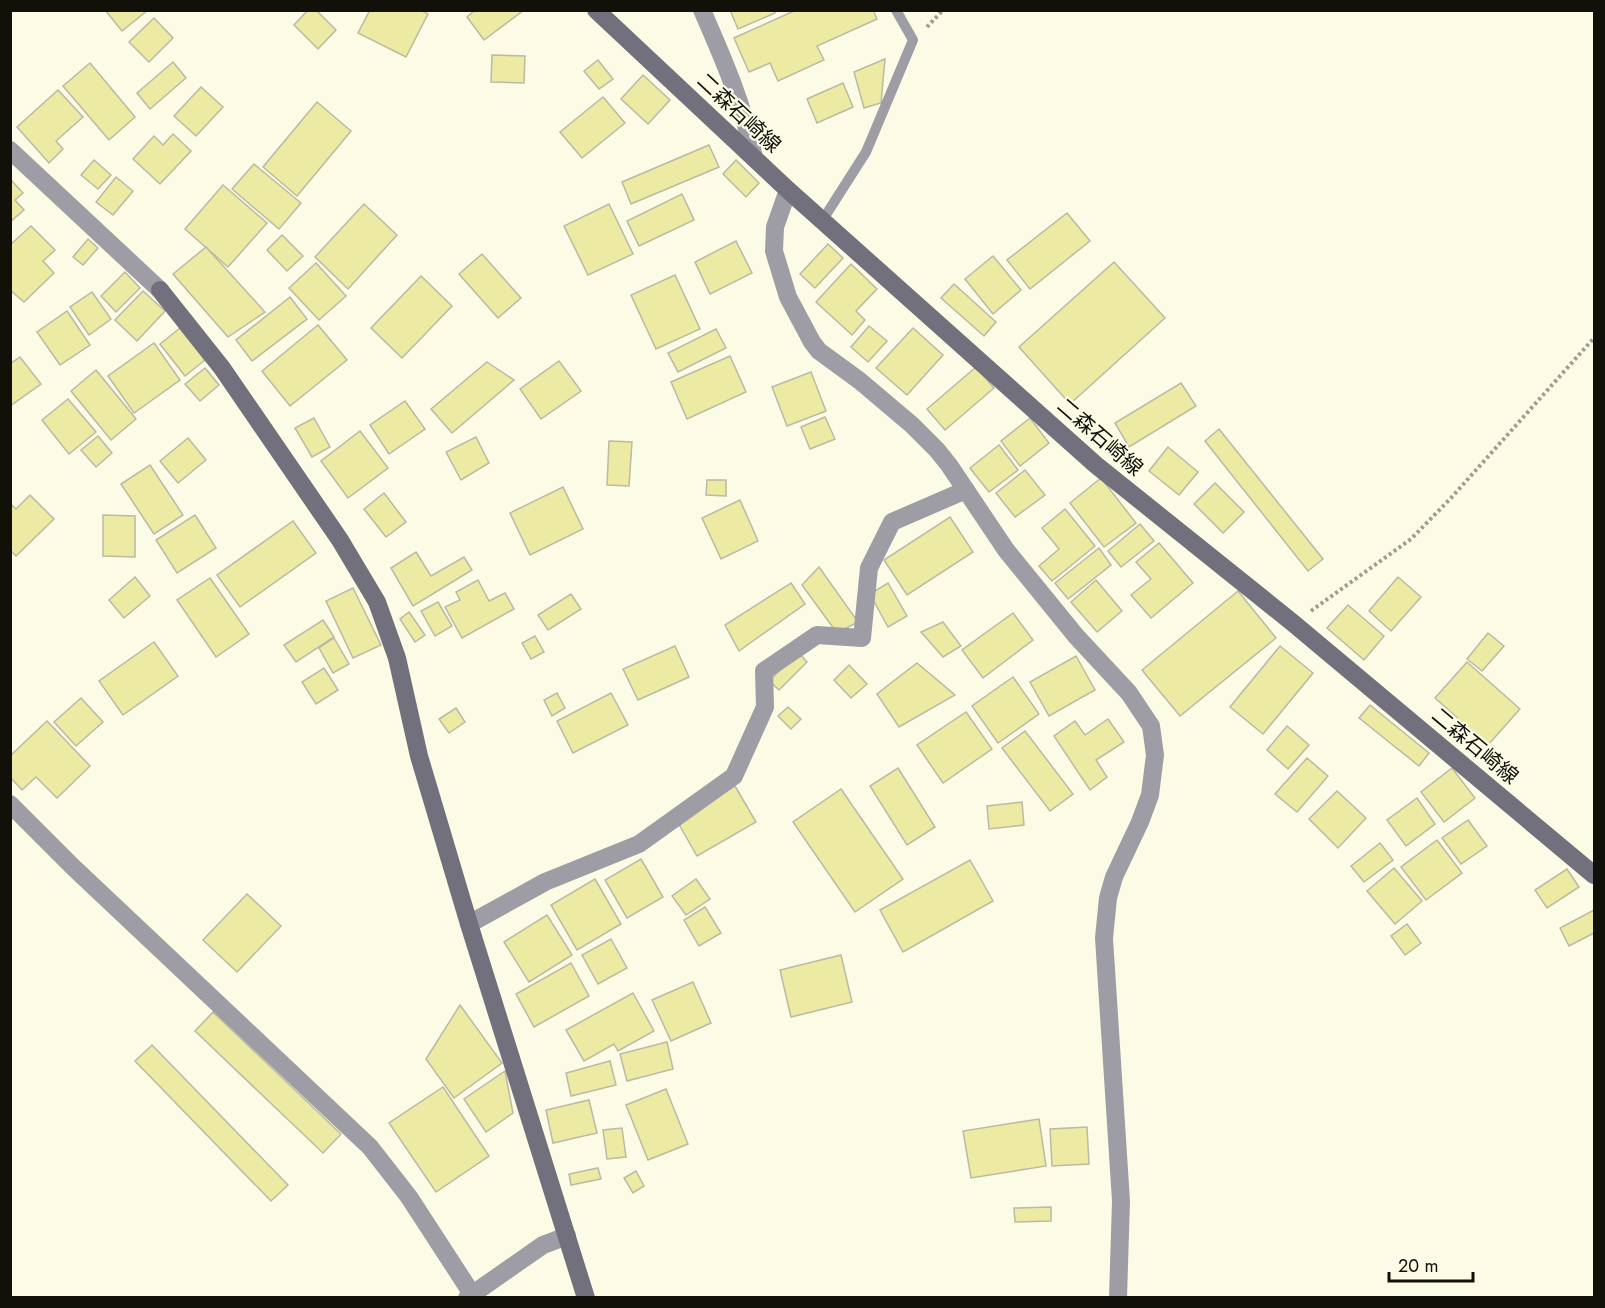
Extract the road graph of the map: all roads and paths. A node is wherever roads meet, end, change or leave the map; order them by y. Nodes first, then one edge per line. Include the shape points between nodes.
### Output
1 (596, 10) edge
2 (702, 10) edge
3 (896, 10) edge
4 (10, 150) edge
5 (754, 158) junction
6 (788, 190) junction
7 (822, 220) junction
8 (160, 290) joint
9 (1594, 338) edge
10 (966, 490) junction
11 (1293, 623) junction
12 (10, 804) edge
13 (1594, 875) edge
14 (469, 924) junction
15 (567, 1236) junction
16 (470, 1296) edge
17 (586, 1298) edge
18 (1118, 1298) edge

1 - 5 main road, 二森石崎線
2 - 5 street via 735,90
3 - 7 lane via 913,40 866,152
4 - 8 street
5 - 6 main road, 二森石崎線
6 - 7 main road, 二森石崎線
6 - 10 street via 775,227 774,251 788,297 804,329 819,351 912,425 950,465
7 - 11 main road, 二森石崎線 via 1096,465
8 - 14 main road via 228,378 340,540 376,602 397,658 419,756
9 - 11 path via 1411,539
10 - 14 street via 892,522 869,568 862,638 817,635 764,671 765,707 734,776 639,844 545,882
10 - 18 street via 1019,567 1129,693 1151,726 1155,755 1150,795 1114,877 1104,938 1121,1201
11 - 13 main road, 二森石崎線
12 - 16 street via 370,1148 409,1197
14 - 15 main road
15 - 16 street via 543,1245
15 - 17 main road

